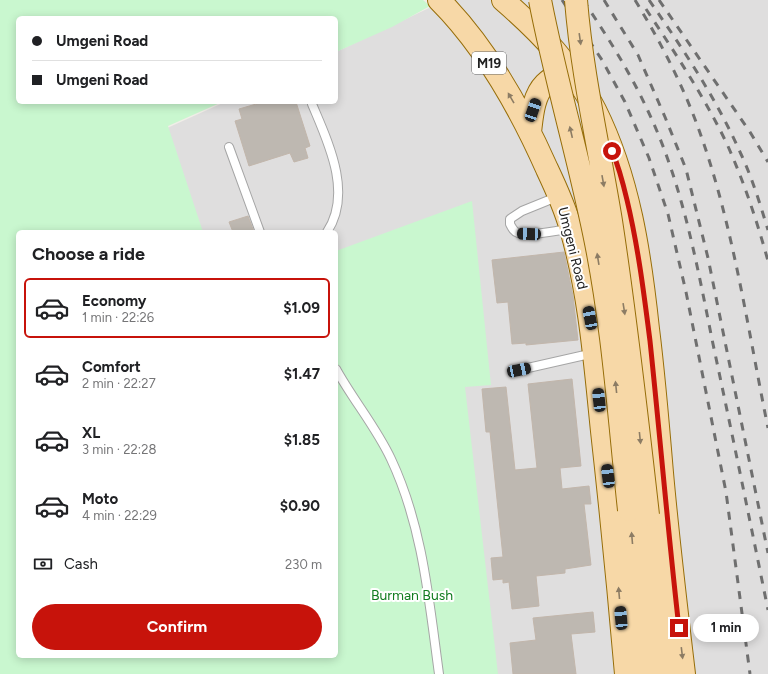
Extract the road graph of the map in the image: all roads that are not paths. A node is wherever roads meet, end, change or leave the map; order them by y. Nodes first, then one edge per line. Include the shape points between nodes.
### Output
1 (439, 0) edge
2 (503, 0) edge
3 (540, 0) edge
4 (576, 0) edge
5 (569, 67) junction
6 (312, 104) dead end
7 (530, 132) junction
8 (229, 147) dead end
9 (559, 196) junction
10 (571, 228) junction
11 (259, 230) edge
12 (328, 230) edge
13 (594, 353) junction
14 (519, 370) dead end
15 (338, 372) edge
16 (639, 512) junction
17 (438, 674) edge
18 (626, 674) edge
19 (646, 674) edge
20 (664, 674) edge
21 (684, 674) edge

7 -> 1 main road, Umgeni Road / M19 via 493,68 473,39
2 - 5 main road via 549,42
16 -> 3 main road, bridge via 594,234
4 -> 16 main road, bridge via 588,99 626,318
5 - 7 main road via 545,84 540,92 533,110
5 -> 21 main road via 595,109 618,164 634,229 645,298
6 - 12 lane via 338,180 336,214
7 - 9 main road, Umgeni Road / M19
8 - 11 lane
9 - 10 main road, Umgeni Road / M19
9 - 10 lane via 522,211 510,219 510,224 520,234
10 - 13 main road, Umgeni Road / M19
13 - 14 lane
18 -> 13 main road, Umgeni Road / M19
15 - 17 lane via 376,431 404,488 415,523 426,575
19 -> 16 main road
16 - 20 main road

